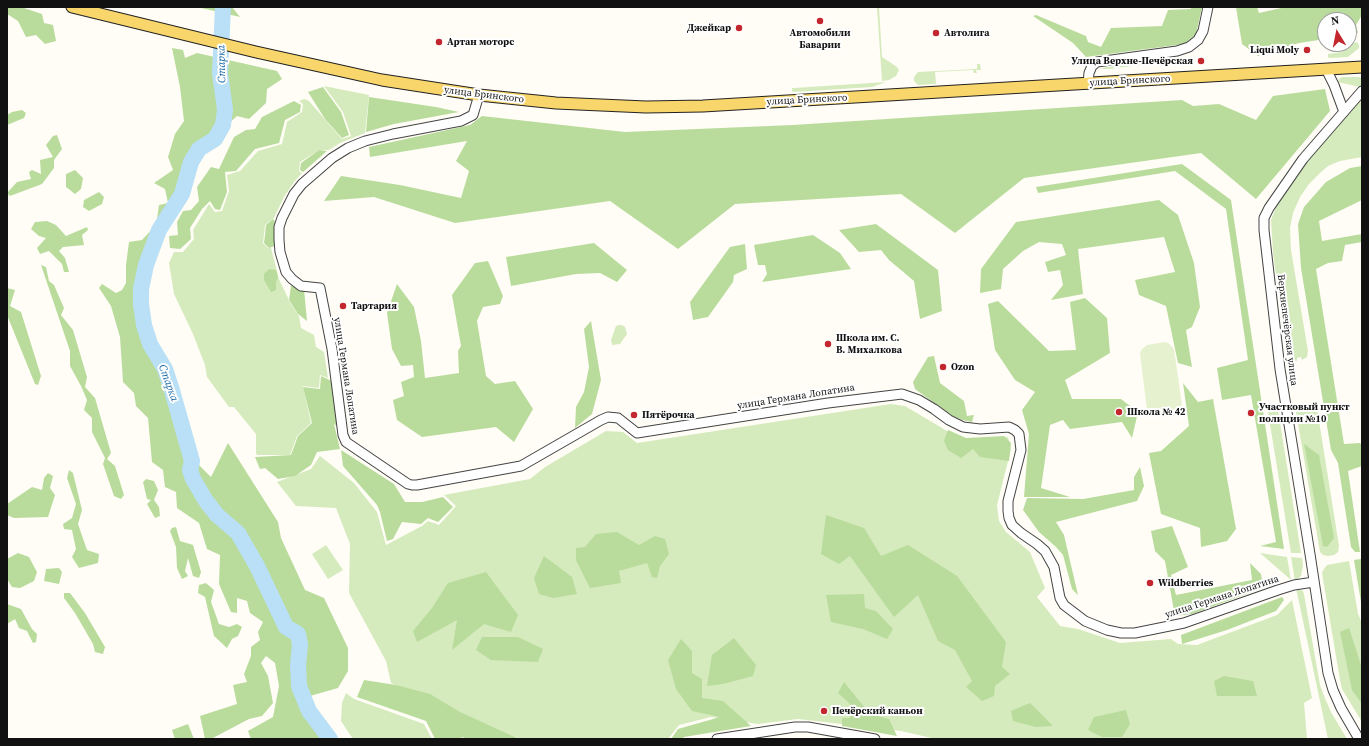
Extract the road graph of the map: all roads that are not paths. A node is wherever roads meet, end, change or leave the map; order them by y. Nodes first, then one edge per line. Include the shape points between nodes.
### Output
1 (72, 7) edge
2 (1208, 7) edge
3 (1362, 67) edge
4 (1326, 69) junction
5 (1088, 84) junction
6 (1362, 91) edge
7 (479, 95) junction
8 (1344, 112) junction
9 (1314, 582) junction
10 (717, 739) edge
11 (875, 739) edge
12 (1359, 739) edge

1 - 7 main road, улица Бринского via 382,80
2 - 5 street via 1204,31 1189,47 1097,62 1089,73
3 - 4 main road, улица Бринского
4 - 5 main road, улица Бринского
4 - 8 street
5 - 7 main road, улица Бринского via 646,107 556,103
6 - 8 street, Верхнепечёрская улица
7 - 9 street, улица Германа Лопатина via 476,109 470,117 461,121 365,141 332,158 294,194 279,227 278,240 286,272 301,286 320,288 346,442 412,485 521,466 608,417 618,418 637,433 902,394 919,400 963,427 1009,427 1019,434 1021,450 1008,500 1009,518 1012,525 1045,551 1054,567 1060,598 1064,605 1085,621 1107,630 1135,633 1178,625 1278,590
8 - 9 street, Верхнепечёрская улица via 1303,159 1264,218 1280,369
9 - 12 street, Верхнепечёрская улица via 1333,690
10 - 11 street via 795,727

